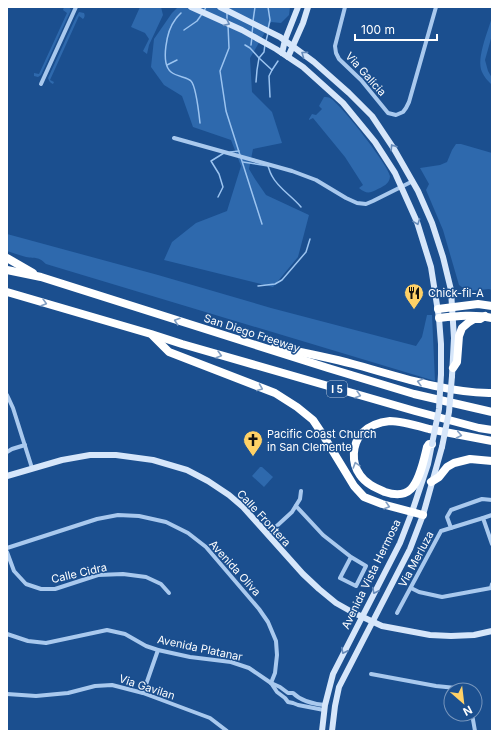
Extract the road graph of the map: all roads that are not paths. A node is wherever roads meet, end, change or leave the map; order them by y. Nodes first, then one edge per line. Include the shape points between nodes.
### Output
1 (76, 7) edge
2 (191, 7) edge
3 (220, 7) edge
4 (298, 7) edge
5 (308, 7) edge
6 (345, 7) edge
7 (436, 7) edge
8 (283, 38) junction
9 (292, 46) junction
10 (282, 53) junction
11 (288, 57) junction
12 (41, 84) dead end
13 (174, 138) dead end
14 (413, 181) junction
15 (401, 187) junction
16 (7, 258) edge
17 (7, 270) edge
18 (41, 277) junction
19 (7, 292) edge
20 (492, 306) edge
21 (452, 307) junction
22 (438, 309) junction
23 (453, 316) junction
24 (488, 317) edge
25 (439, 318) junction
26 (151, 334) junction
27 (241, 341) junction
28 (452, 372) junction
29 (492, 393) edge
30 (7, 395) edge
31 (492, 412) edge
32 (492, 430) edge
33 (492, 441) edge
34 (432, 444) junction
35 (25, 445) junction
36 (7, 452) edge
37 (492, 461) edge
38 (32, 468) junction
39 (7, 476) edge
40 (431, 482) junction
41 (302, 491) dead end
42 (492, 500) edge
43 (296, 506) junction
44 (412, 512) junction
45 (422, 514) junction
46 (492, 515) edge
47 (483, 518) junction
48 (451, 528) junction
49 (268, 534) junction
50 (492, 544) edge
51 (7, 548) edge
52 (7, 552) edge
53 (351, 557) junction
54 (492, 587) edge
55 (411, 588) junction
56 (169, 593) dead end
57 (397, 613) dead end
58 (362, 617) junction
59 (373, 623) junction
60 (492, 630) edge
61 (7, 634) edge
62 (158, 650) junction
63 (371, 674) dead end
64 (271, 683) junction
65 (443, 687) edge
66 (143, 693) junction
67 (288, 693) junction
68 (7, 694) edge
69 (296, 696) junction
70 (286, 698) junction
71 (293, 703) junction
72 (324, 707) junction
73 (227, 731) edge
74 (322, 731) edge
75 (332, 731) edge

1 - 12 street
2 -> 10 main road, Avenida Vista Hermosa via 242,30
3 - 8 main road, Avenida Vista Hermosa
4 - 8 main road
5 - 9 main road
6 - 7 street, Via Galicia via 335,46 336,53 388,113 396,115 403,112 409,102
8 - 9 main road, Avenida Vista Hermosa
8 - 10 main road
9 - 11 main road
14 -> 9 main road, Avenida Vista Hermosa via 372,116 326,72
10 - 11 main road, Avenida Vista Hermosa
11 - 15 main road, Avenida Vista Hermosa via 343,103 375,142
13 - 15 street via 292,171 316,180 357,203 366,204
14 - 15 street
14 - 21 main road, Avenida Vista Hermosa via 432,223 443,257 451,290
15 -> 22 main road, Avenida Vista Hermosa via 422,237 431,267
16 - 18 highway
17 - 18 highway, San Diego Freeway / I 5
27 -> 18 highway, San Diego Freeway / I 5
19 -> 26 highway, I 5
20 - 21 highway via 478,304
21 - 22 highway
21 - 23 main road, Avenida Vista Hermosa
22 - 25 main road, Avenida Vista Hermosa
23 - 24 highway
23 - 25 highway
23 - 28 main road, Avenida Vista Hermosa
24 - 28 highway via 474,319 462,328 457,362
25 - 34 main road, Avenida Vista Hermosa, bridge via 441,374 439,409
26 -> 32 highway, I 5 via 408,409
26 -> 44 highway via 170,352 275,393 297,407 313,420 354,486 364,497
29 -> 27 highway via 472,393 303,352
27 - 31 highway, San Diego Freeway / I 5 via 414,394
28 - 40 main road, Avenida Vista Hermosa, bridge via 449,412 442,448
30 - 35 street
34 -> 33 highway via 429,444 416,482 406,493 392,494 377,488 366,482 355,467 354,452 361,434 375,424 390,421
34 - 44 main road, Avenida Vista Hermosa
35 - 36 street
35 - 38 street
37 - 40 highway via 470,459 454,463
38 - 39 main road, Calle Frontera
38 - 49 main road, Calle Frontera via 90,455 116,455 153,460 187,470 208,481 229,495
40 - 45 main road, Avenida Vista Hermosa
41 - 43 street
42 - 48 street via 482,499 451,510 447,517
43 - 49 street
43 - 53 street via 323,535
44 - 45 highway
44 -> 58 main road, Avenida Vista Hermosa via 400,543
45 - 59 main road, Avenida Vista Hermosa via 410,549
46 - 47 street, Via Merluza
47 - 48 street, Via Merluza
47 - 50 street
48 - 55 street, Via Merluza via 441,531
49 - 58 main road, Calle Frontera via 319,589 336,603
51 - 64 street, Avenida Oliva via 97,519 118,515 139,516 166,522 188,533 206,547 268,622 276,641 277,655
52 - 56 street, Calle Cidra via 14,571 26,584 41,589 56,588 98,576 123,574 146,577 161,584
53 - 53 street via 366,566 356,586 340,578
54 - 55 street via 442,597
55 - 57 street, Via Merluza
58 - 59 main road, Calle Frontera
58 -> 72 main road, Avenida Vista Hermosa via 333,674
59 - 60 main road, Calle Frontera via 430,635 474,635
59 - 75 main road, Avenida Vista Hermosa via 339,687
61 - 62 street, Avenida Platanar via 46,644 107,630 125,634
62 - 64 street, Avenida Platanar via 231,662 249,668
62 - 66 street
63 - 65 street
64 - 67 street, Avenida Platanar
64 - 70 street, Avenida Platanar via 277,692
66 - 68 street, Via Gavilan via 112,685 36,696
66 - 73 street, Via Gavilan via 210,718
67 - 69 street, Avenida Platanar
67 - 70 street
69 - 71 street
69 - 72 street, Avenida Platanar
70 - 71 street, Avenida Platanar via 288,702
71 - 72 street, Avenida Platanar
72 - 74 main road, Avenida Vista Hermosa

